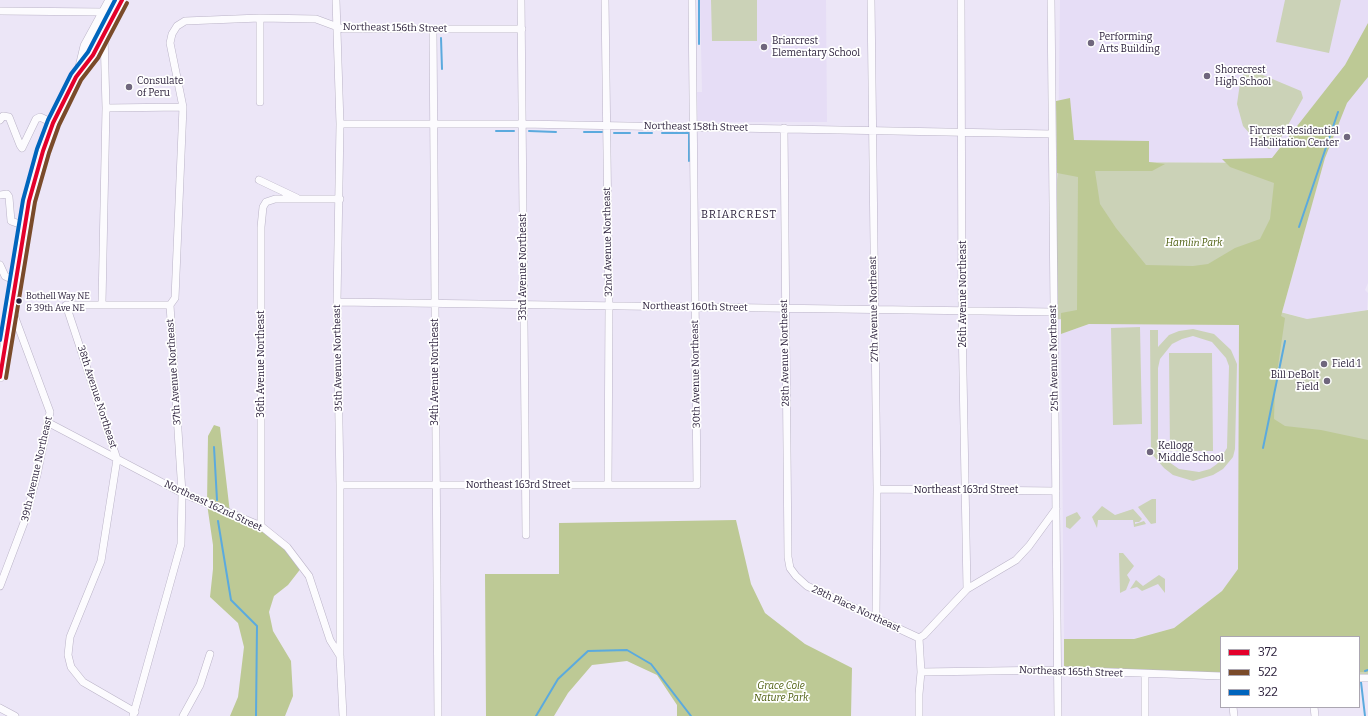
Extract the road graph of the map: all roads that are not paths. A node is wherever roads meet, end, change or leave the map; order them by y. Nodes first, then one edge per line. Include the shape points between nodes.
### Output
1 (110, 0) edge
2 (117, 0) edge
3 (122, 0) edge
4 (336, 0) edge
5 (521, 0) edge
6 (605, 0) edge
7 (692, 0) edge
8 (871, 0) edge
9 (961, 0) edge
10 (1051, 0) edge
11 (0, 12) edge
12 (104, 12) junction
13 (260, 18) junction
14 (177, 26) joint
15 (337, 27) junction
16 (433, 29) junction
17 (522, 29) junction
18 (104, 33) junction
19 (77, 76) junction
20 (260, 102) dead end
21 (183, 107) junction
22 (106, 108) junction
23 (0, 120) edge
24 (53, 123) junction
25 (340, 124) junction
26 (433, 124) junction
27 (522, 124) junction
28 (607, 126) junction
29 (694, 127) junction
30 (784, 128) junction
31 (872, 130) junction
32 (962, 132) junction
33 (1052, 134) junction
34 (259, 180) dead end
35 (0, 195) edge
36 (299, 199) junction
37 (340, 199) junction
38 (25, 226) junction
39 (0, 265) edge
40 (16, 281) junction
41 (337, 302) junction
42 (102, 303) junction
43 (435, 303) junction
44 (523, 304) junction
45 (170, 305) junction
46 (609, 306) junction
47 (11, 307) junction
48 (695, 307) junction
49 (784, 309) junction
50 (874, 310) junction
51 (962, 311) junction
52 (1053, 312) junction
53 (0, 377) edge
54 (49, 424) junction
55 (118, 459) junction
56 (340, 485) junction
57 (435, 485) junction
58 (525, 485) junction
59 (608, 485) junction
60 (696, 485) joint
61 (877, 489) junction
62 (966, 490) junction
63 (1056, 491) junction
64 (182, 493) junction
65 (1056, 509) junction
66 (261, 526) junction
67 (526, 535) dead end
68 (796, 576) joint
69 (0, 586) edge
70 (967, 588) junction
71 (876, 617) junction
72 (919, 638) junction
73 (210, 654) dead end
74 (340, 656) junction
75 (1058, 670) junction
76 (921, 672) junction
77 (1145, 675) junction
78 (1220, 676) edge
79 (0, 708) edge
80 (134, 714) edge
81 (15, 716) edge
82 (183, 716) edge
83 (342, 716) edge
84 (438, 716) edge
85 (919, 716) edge
86 (1058, 716) edge
87 (1145, 716) edge

1 - 12 main road
2 - 18 main road via 104,22
3 - 18 main road
4 - 15 street, 35th Avenue Northeast
5 - 17 street, 33rd Avenue Northeast
6 - 28 street, 32nd Avenue Northeast
7 - 29 street, 30th Avenue Northeast
8 - 31 street, 27th Avenue Northeast
9 - 32 street, 26th Avenue Northeast
10 - 33 street, 25th Avenue Northeast
11 - 12 street
12 - 19 main road via 86,46
13 - 14 street, Northeast 156th Street via 195,19
13 - 15 street, Northeast 156th Street via 316,19
13 - 20 street
14 - 21 street, 37th Avenue Northeast via 170,44
15 - 16 street, Northeast 156th Street
15 - 25 street, 35th Avenue Northeast
16 - 17 street, Northeast 156th Street
16 - 26 street, 34th Avenue Northeast
17 - 27 street, 33rd Avenue Northeast
18 - 19 main road via 93,55
18 - 22 street
19 - 24 main road
21 - 22 street
21 - 45 street, 37th Avenue Northeast via 175,298
22 - 42 street
23 - 24 street via 3,116 9,117 22,148 36,119
24 - 38 main road via 31,194
25 - 26 street, Northeast 158th Street
25 - 37 street, 35th Avenue Northeast
26 - 27 street, Northeast 158th Street
26 - 43 street, 34th Avenue Northeast
27 - 28 street, Northeast 158th Street
27 - 44 street, 33rd Avenue Northeast
28 - 29 street, Northeast 158th Street
28 - 46 street, 32nd Avenue Northeast
29 - 30 street, Northeast 158th Street
29 - 48 street, 30th Avenue Northeast
30 - 31 street, Northeast 158th Street
30 - 49 street, 28th Avenue Northeast
31 - 32 street, Northeast 158th Street
31 - 50 street, 27th Avenue Northeast
32 - 33 street, Northeast 158th Street
32 - 51 street, 26th Avenue Northeast
33 - 52 street, 25th Avenue Northeast
34 - 36 street
35 - 38 street via 7,194 9,197 11,221
36 - 37 street
36 - 66 street, 36th Avenue Northeast via 275,199 266,202 263,207
37 - 41 street, 35th Avenue Northeast
38 - 40 main road
39 - 40 street via 5,276
40 - 47 main road
41 - 43 street, Northeast 160th Street
41 - 56 street, 35th Avenue Northeast
42 - 45 street
42 - 55 street, 38th Avenue Northeast via 66,305
43 - 44 street, Northeast 160th Street
43 - 57 street, 34th Avenue Northeast
44 - 46 street, Northeast 160th Street
44 - 58 street, 33rd Avenue Northeast
45 - 64 street, 37th Avenue Northeast
46 - 48 street, Northeast 160th Street
46 - 59 street, 32nd Avenue Northeast
47 - 53 main road
47 - 54 street, 39th Avenue Northeast via 48,405
48 - 49 street, Northeast 160th Street
48 - 60 street, 30th Avenue Northeast
49 - 50 street, Northeast 160th Street
49 - 68 street, 28th Avenue Northeast via 788,557 790,568
50 - 51 street, Northeast 160th Street
50 - 61 street, 27th Avenue Northeast
51 - 52 street, Northeast 160th Street
51 - 62 street, 26th Avenue Northeast
52 - 63 street, 25th Avenue Northeast
54 - 55 street, Northeast 162nd Street
54 - 69 street, 39th Avenue Northeast via 25,520
55 - 64 street, Northeast 162nd Street
55 - 80 street, 38th Avenue Northeast via 104,548 70,637 68,655 71,666 83,682
56 - 57 street, Northeast 163rd Street
56 - 74 street, 35th Avenue Northeast
57 - 58 street, Northeast 163rd Street
57 - 84 street, 34th Avenue Northeast
58 - 59 street, Northeast 163rd Street
58 - 67 street, 33rd Avenue Northeast
59 - 60 street, Northeast 163rd Street
61 - 62 street, Northeast 163rd Street
61 - 71 street, 27th Avenue Northeast
62 - 63 street, Northeast 163rd Street
62 - 70 street, 26th Avenue Northeast
63 - 65 street, 25th Avenue Northeast
64 - 66 street, Northeast 162nd Street
64 - 80 street, 37th Avenue Northeast via 181,544
65 - 70 street via 1016,560
65 - 75 street, 25th Avenue Northeast
66 - 74 street, Northeast 162nd Street via 287,547 309,576 330,640
68 - 71 street, 28th Place Northeast via 807,586
70 - 72 street
71 - 72 street, 28th Place Northeast
72 - 76 street
73 - 82 street via 200,685
74 - 83 street, 35th Avenue Northeast
75 - 76 street, Northeast 165th Street
75 - 77 street, Northeast 165th Street
75 - 86 street, 25th Avenue Northeast
76 - 85 street
77 - 78 street, Northeast 165th Street
77 - 87 street
79 - 81 street

